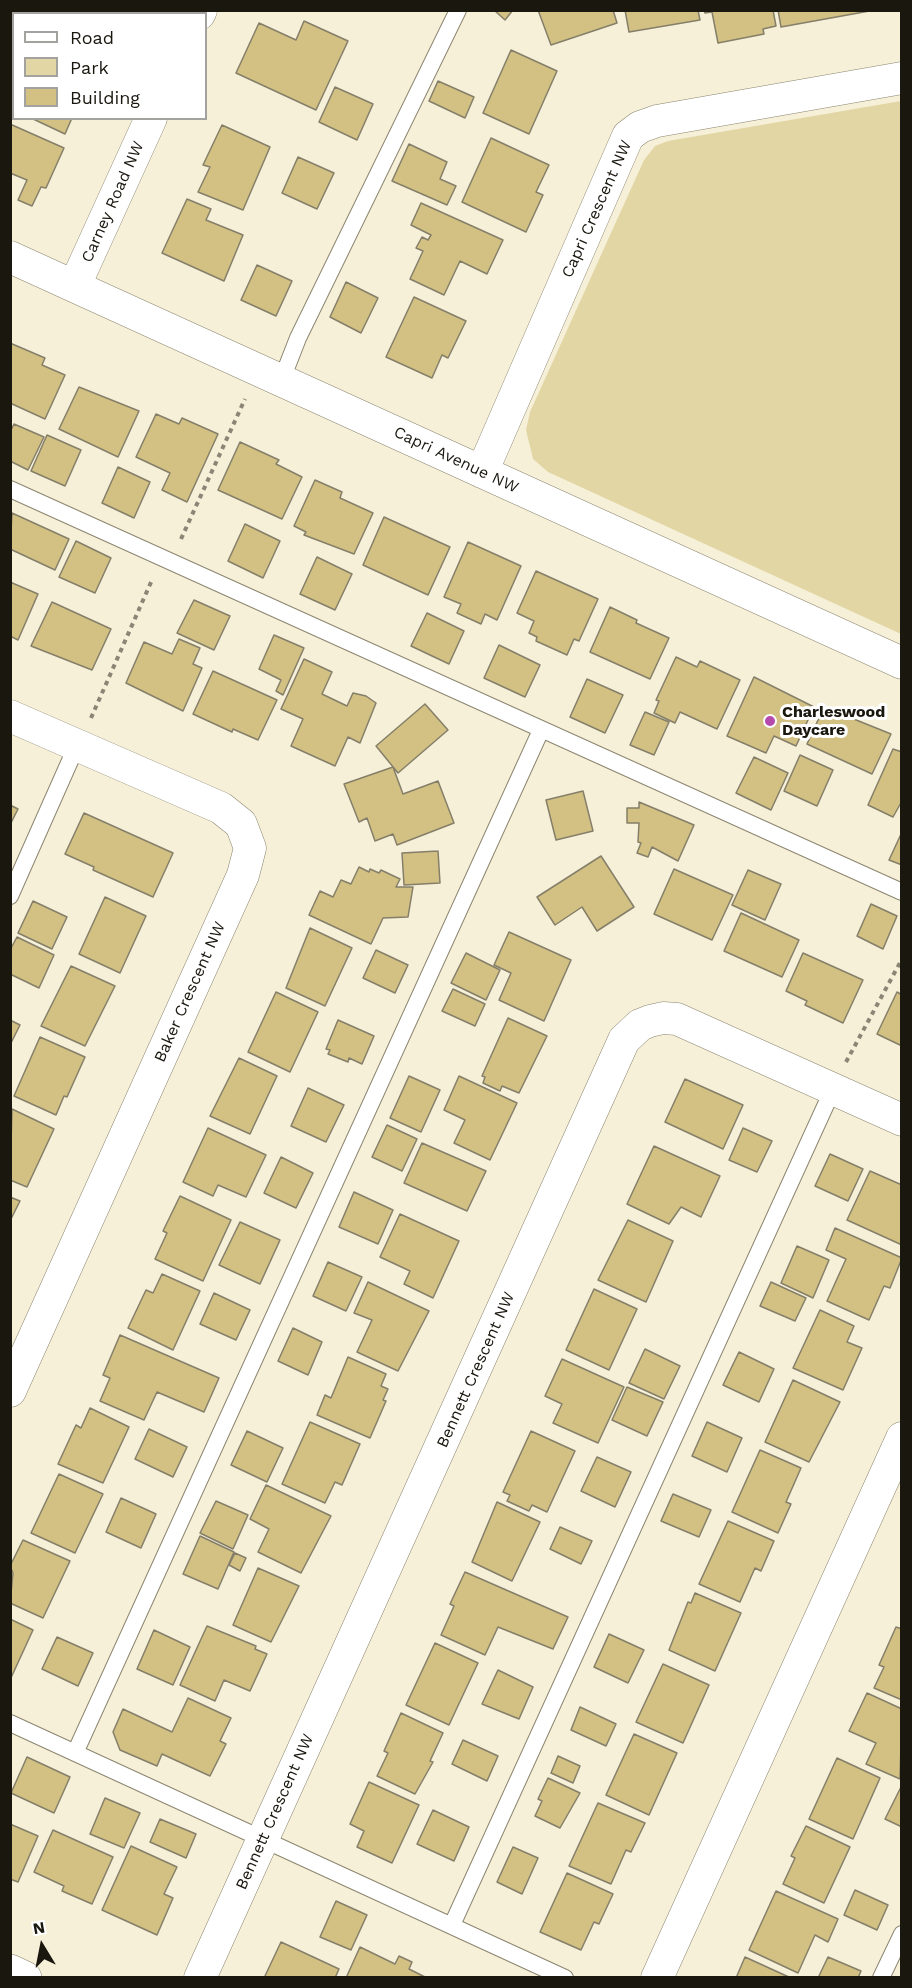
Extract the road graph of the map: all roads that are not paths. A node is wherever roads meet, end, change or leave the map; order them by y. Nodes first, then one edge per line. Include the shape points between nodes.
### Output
1 (458, 10) edge
2 (902, 78) edge
3 (150, 120) edge
4 (10, 257) edge
5 (75, 285) junction
6 (282, 379) junction
7 (482, 472) junction
8 (10, 489) edge
9 (902, 663) edge
10 (10, 716) edge
11 (541, 730) junction
12 (77, 746) junction
13 (902, 892) edge
14 (10, 896) edge
15 (833, 1089) junction
16 (902, 1120) edge
17 (10, 1391) edge
18 (902, 1438) edge
19 (10, 1723) edge
20 (75, 1753) junction
21 (264, 1838) junction
22 (452, 1925) junction
23 (902, 1934) edge
24 (10, 1971) edge
25 (25, 1977) edge
26 (200, 1977) edge
27 (565, 1977) edge
28 (657, 1977) edge
29 (881, 1977) edge

1 - 6 lane via 298,338
2 - 7 street, Capri Crescent NW via 657,121 628,136
3 - 5 street, Carney Road NW
4 - 5 street, Capri Avenue NW
5 - 6 street, Capri Avenue NW
6 - 7 street, Capri Avenue NW
7 - 9 street, Capri Avenue NW
8 - 11 lane
10 - 12 street, Baker Crescent NW
11 - 13 lane
11 - 20 lane
12 - 14 lane
12 - 17 street, Baker Crescent NW via 232,815 247,835 248,862
15 - 16 street, Bennett Crescent NW
15 - 21 street, Bennett Crescent NW via 677,1019 650,1021 624,1040
15 - 22 lane
18 - 28 street
19 - 20 lane
20 - 21 lane
21 - 22 lane
21 - 26 street, Bennett Crescent NW
22 - 27 lane
23 - 29 lane
24 - 25 street

